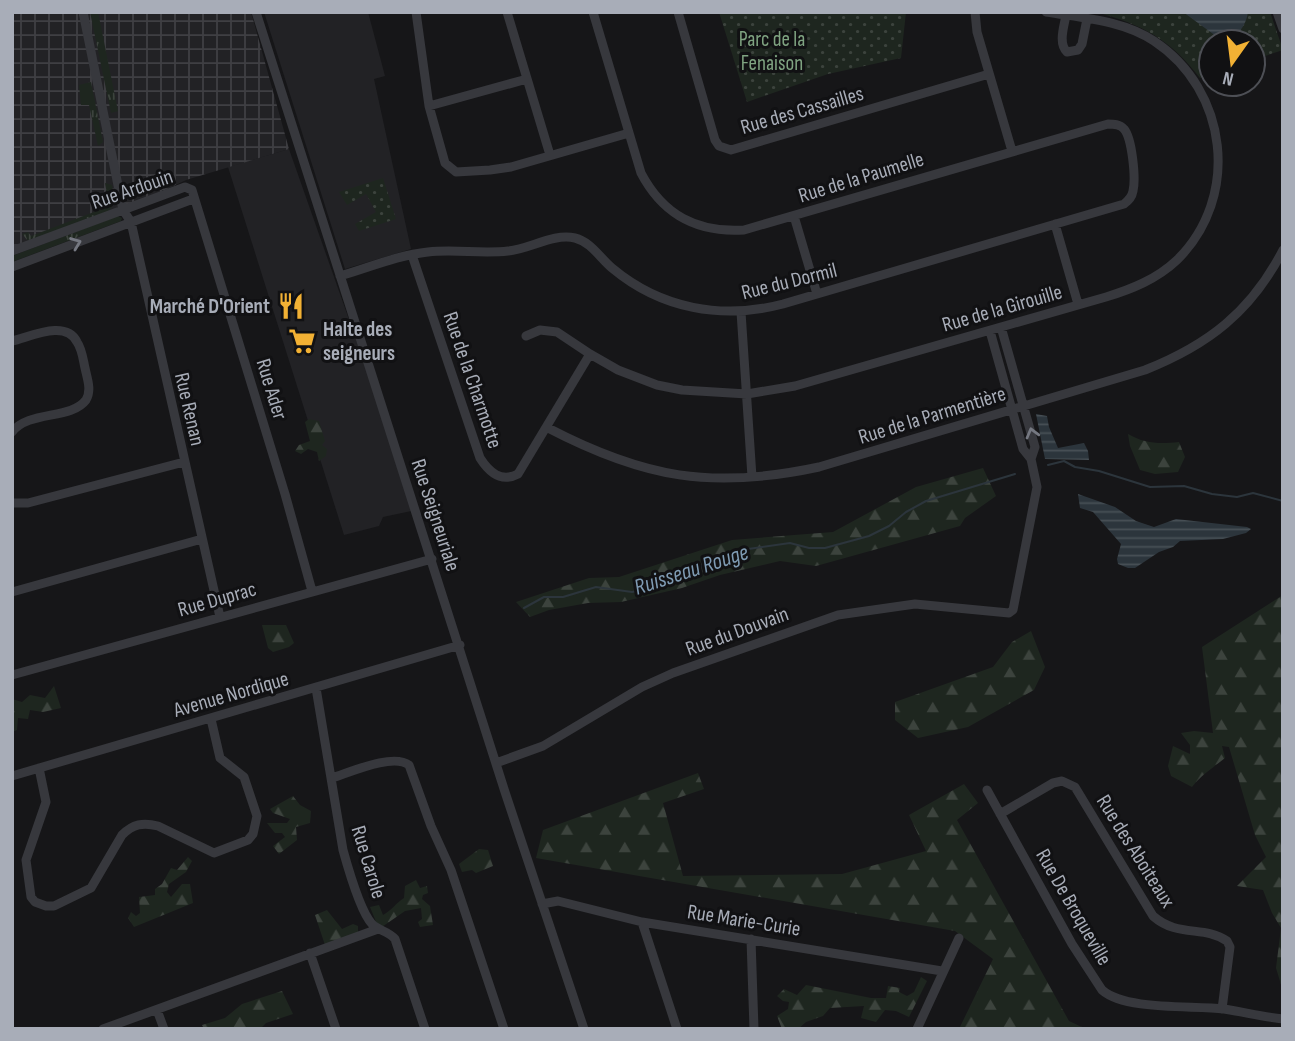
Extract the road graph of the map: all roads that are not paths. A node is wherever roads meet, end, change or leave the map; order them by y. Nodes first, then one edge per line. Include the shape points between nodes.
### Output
1 (83, 12) edge
2 (256, 12) edge
3 (416, 12) edge
4 (508, 12) edge
5 (593, 12) edge
6 (678, 12) edge
7 (975, 12) edge
8 (1046, 12) edge
9 (1277, 12) edge
10 (1066, 15) junction
11 (1087, 19) junction
12 (1283, 29) edge
13 (989, 74) junction
14 (527, 79) junction
15 (429, 106) junction
16 (629, 133) junction
17 (1012, 151) junction
18 (550, 155) junction
19 (193, 199) junction
20 (123, 210) junction
21 (794, 216) junction
22 (131, 222) junction
23 (1055, 224) junction
24 (1283, 250) edge
25 (12, 251) edge
26 (412, 255) junction
27 (12, 267) edge
28 (340, 276) junction
29 (817, 294) junction
30 (1078, 304) junction
31 (741, 312) junction
32 (1001, 327) junction
33 (990, 331) junction
34 (526, 336) dead end
35 (12, 341) edge
36 (590, 354) junction
37 (747, 394) junction
38 (1025, 406) junction
39 (1012, 410) junction
40 (548, 428) junction
41 (12, 432) edge
42 (1031, 459) junction
43 (184, 462) junction
44 (752, 477) junction
45 (12, 503) edge
46 (202, 539) junction
47 (432, 559) junction
48 (312, 591) junction
49 (12, 592) edge
50 (220, 617) junction
51 (460, 645) junction
52 (12, 675) edge
53 (316, 688) junction
54 (211, 719) junction
55 (496, 763) junction
56 (39, 768) junction
57 (12, 776) edge
58 (332, 778) junction
59 (987, 790) dead end
60 (1000, 814) junction
61 (542, 904) junction
62 (642, 922) junction
63 (378, 929) junction
64 (959, 938) dead end
65 (751, 939) junction
66 (310, 953) junction
67 (942, 971) junction
68 (1222, 1009) junction
69 (157, 1010) junction
70 (1283, 1019) edge
71 (103, 1029) edge
72 (164, 1029) edge
73 (336, 1029) edge
74 (425, 1029) edge
75 (504, 1029) edge
76 (584, 1029) edge
77 (677, 1029) edge
78 (754, 1029) edge
79 (917, 1029) edge

1 - 20 street
2 - 28 street, Rue Seigneuriale
3 - 15 street
4 - 14 street
5 - 16 street, Rue de la Paumelle
6 - 13 street, Rue des Cassailles via 715,140 725,149
7 - 13 street
8 - 10 street, Rue de la Girouille
9 - 12 street
10 - 11 street, Rue de la Girouille
10 - 11 street via 1062,41 1067,52 1082,44
11 - 30 street, Rue de la Girouille via 1133,30 1169,52 1206,101 1218,148 1214,194 1192,243 1154,277 1131,289
13 - 17 street
14 - 15 street
14 - 18 street
15 - 18 street via 445,163 456,172 511,167
16 - 18 street
16 - 21 street, Rue de la Paumelle via 650,190 664,206 696,225 744,230
17 - 21 street, Rue de la Paumelle
17 - 23 street, Rue de la Paumelle via 1108,124 1124,129 1134,179 1130,200
19 - 20 street, Rue Ardouin via 192,190 185,187
19 - 22 street, Rue Ardouin
19 - 48 street, Rue Ader via 199,206
20 - 22 street, Rue Renan
20 - 25 street, Rue Ardouin
21 - 29 street
27 -> 22 street, Rue Ardouin
22 - 43 street, Rue Renan
23 - 29 street, Rue du Dormil
23 - 30 street
24 - 38 street, Rue de la Parmentière via 1250,302 1203,342 1145,370
26 - 28 street, Rue du Dormil
26 - 31 street, Rue du Dormil via 508,251 568,236 580,239 654,296 694,309
26 - 40 street, Rue de la Charmotte via 487,469 503,478 519,474
28 - 47 street, Rue Seigneuriale
29 - 31 street, Rue du Dormil
30 - 32 street, Rue de la Girouille
31 - 37 street
32 - 33 street, Rue de la Girouille
32 - 38 street
33 - 37 street, Rue de la Girouille via 795,386
33 - 39 street
34 - 36 street, Rue de la Girouille via 540,330 557,332
35 - 41 street via 59,330 73,335 89,394 81,404 28,421
36 - 37 street, Rue de la Girouille via 657,385
36 - 40 street, Rue de la Charmotte
37 - 44 street
38 - 39 street, Rue de la Parmentière
42 -> 38 street via 1035,447
39 - 42 street via 1023,449
39 - 44 street, Rue de la Parmentière via 819,467
40 - 44 street, Rue de la Parmentière via 611,458 650,470 706,478
42 - 55 street, Rue du Douvain via 1037,487 1009,613 915,604 838,615 673,673 544,747
43 - 45 street via 29,503
43 - 46 street, Rue Renan
46 - 49 street
46 - 50 street, Rue Renan
47 - 48 street, Rue Duprac
47 - 51 street, Rue Seigneuriale
48 - 50 street, Rue Duprac
50 - 52 street, Rue Duprac
51 - 53 street, Avenue Nordique
51 - 55 street, Rue Seigneuriale
53 - 54 street, Avenue Nordique
53 - 58 street, Rue Carole
54 - 56 street, Avenue Nordique
54 - 56 street via 220,758 248,785 257,816 248,840 214,853 158,826 138,824 122,835 91,888 54,906 41,905 31,897 26,868 46,802
55 - 61 street, Rue Seigneuriale
56 - 57 street, Avenue Nordique
58 - 63 street, Rue Carole via 349,872
58 - 75 street via 388,761 403,760 409,765 451,870
59 - 60 street, Rue De Broqueville
60 - 68 street, Rue De Broqueville via 1102,990 1135,1003
60 - 68 street, Rue des Aboiteaux via 1053,782 1062,780 1075,787 1153,916 1171,929 1227,941
61 - 62 street, Rue Marie-Curie via 558,901
61 - 76 street, Rue Seigneuriale
62 - 65 street, Rue Marie-Curie
62 - 77 street
63 - 66 street
63 - 74 street, Rue Carole via 395,939
64 - 67 street
65 - 67 street, Rue Marie-Curie
65 - 78 street
66 - 69 street
66 - 73 street
67 - 79 street
68 - 70 street, Rue De Broqueville
69 - 71 street
69 - 72 street

